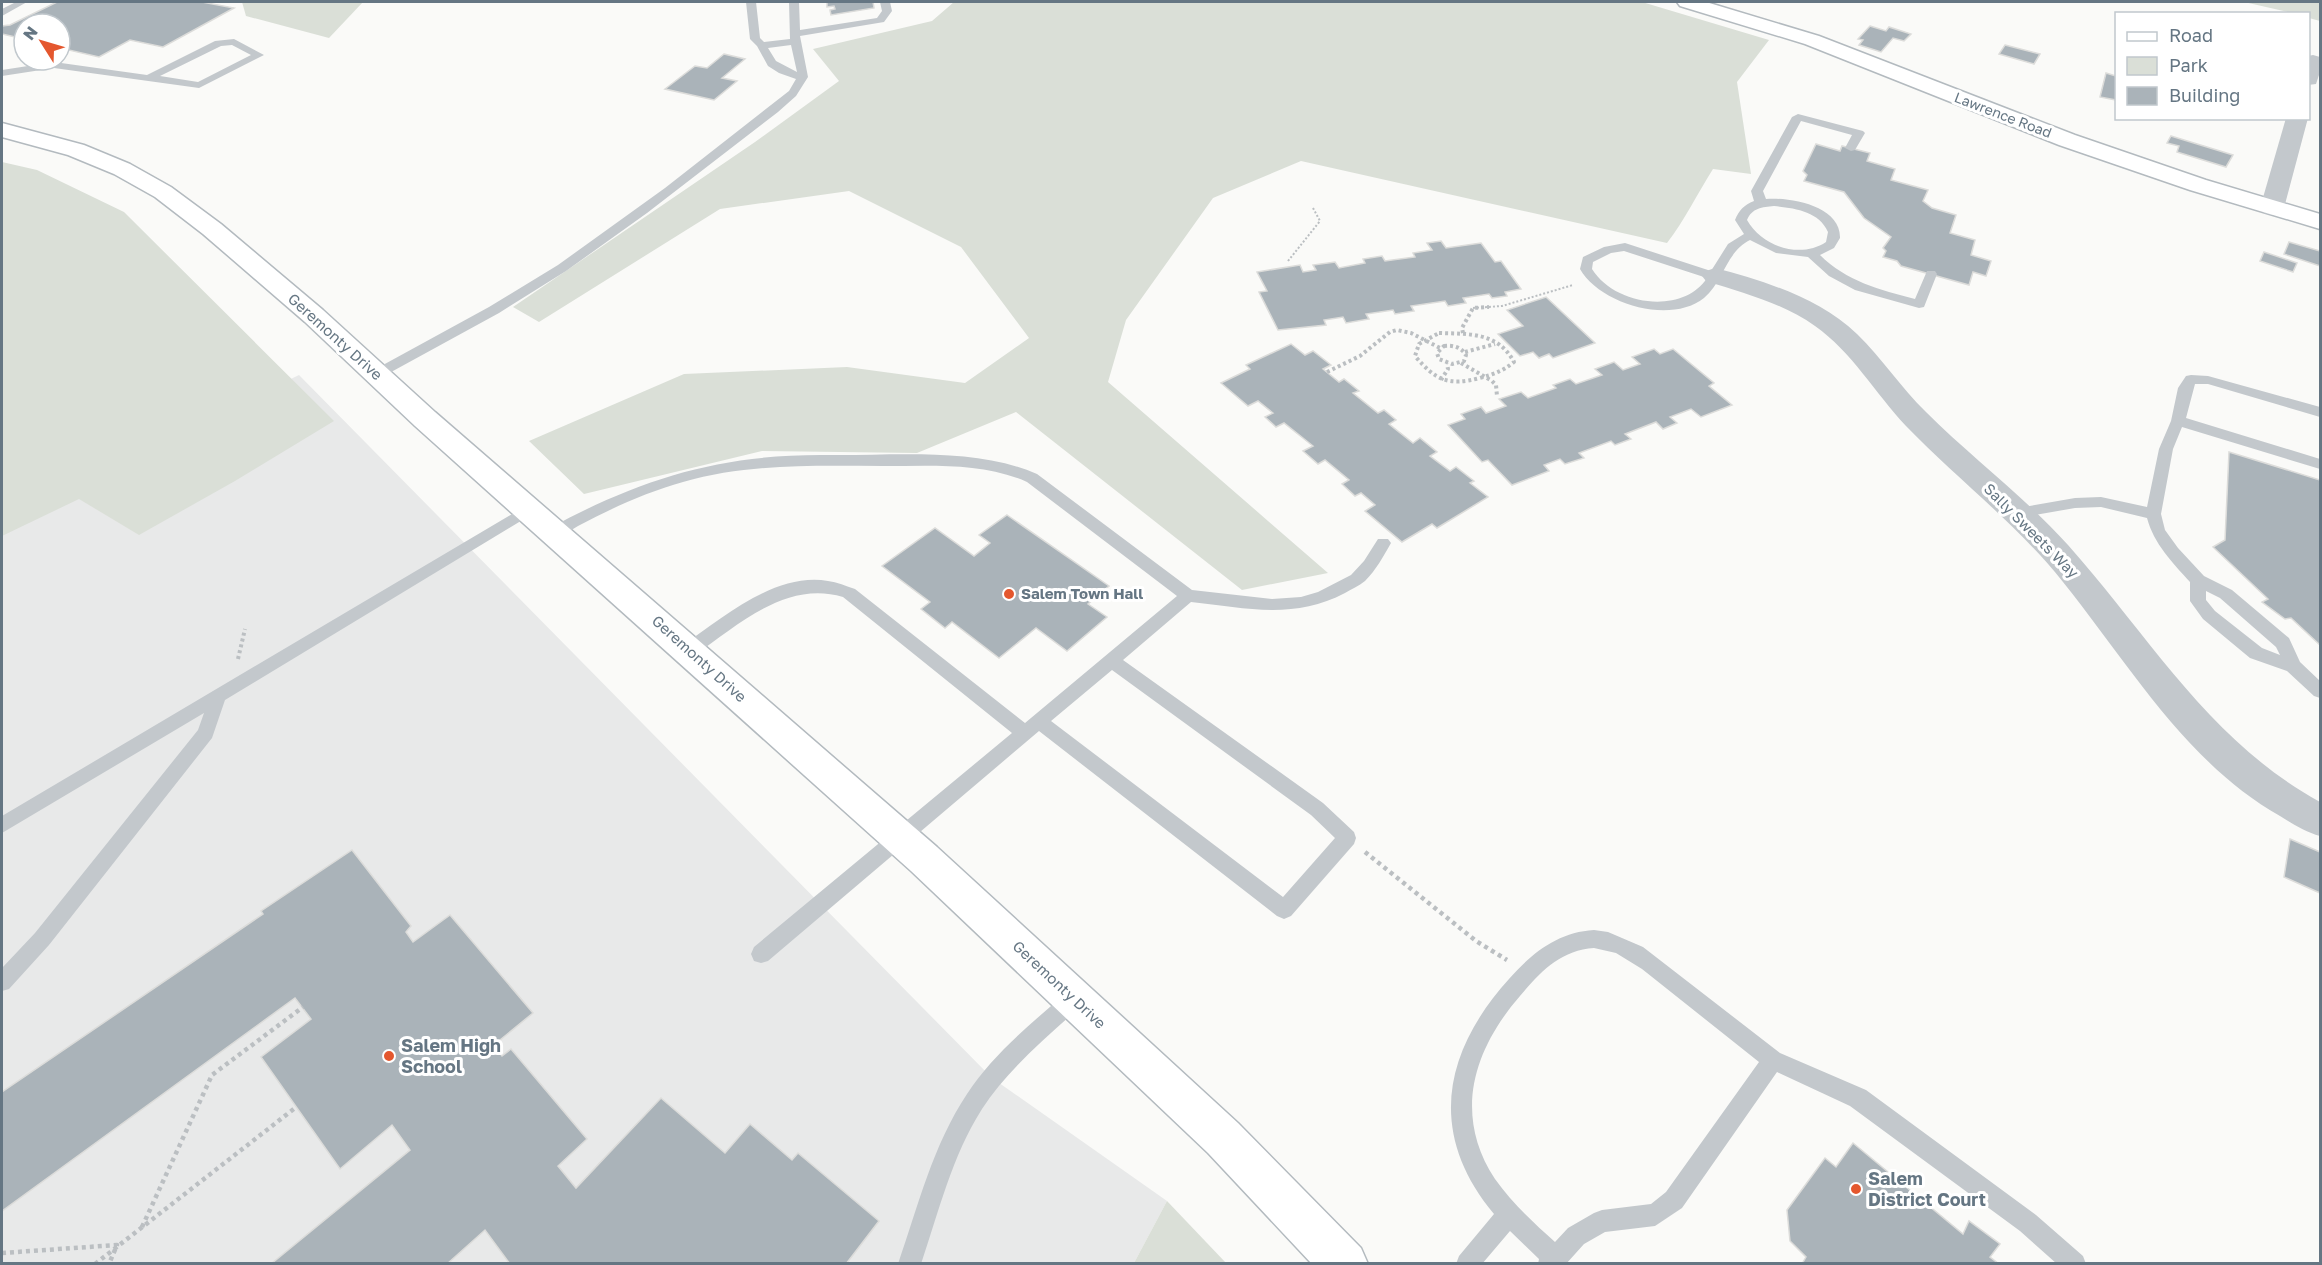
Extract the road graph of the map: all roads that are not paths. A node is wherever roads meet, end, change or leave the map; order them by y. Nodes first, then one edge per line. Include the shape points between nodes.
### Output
1 (22, 2) edge
2 (751, 2) edge
3 (794, 2) edge
4 (885, 2) edge
5 (1687, 2) edge
6 (2, 13) edge
7 (795, 38) junction
8 (762, 45) junction
9 (2, 73) edge
10 (803, 76) junction
11 (147, 79) junction
12 (2296, 120) edge
13 (2, 130) edge
14 (1851, 148) dead end
15 (1761, 203) junction
16 (2272, 208) junction
17 (2320, 222) edge
18 (1750, 236) junction
19 (1810, 252) junction
20 (1931, 274) dead end
21 (1715, 276) junction
22 (377, 375) junction
23 (2320, 412) edge
24 (2178, 420) junction
25 (2320, 464) edge
26 (529, 509) junction
27 (2018, 513) junction
28 (2154, 514) junction
29 (555, 532) junction
30 (1383, 543) dead end
31 (2198, 580) junction
32 (1188, 596) junction
33 (688, 650) junction
34 (1111, 660) junction
35 (2293, 666) junction
36 (2320, 690) edge
37 (218, 696) junction
38 (1031, 726) junction
39 (2320, 820) edge
40 (2, 825) edge
41 (899, 837) junction
42 (761, 954) dead end
43 (2, 982) edge
44 (1074, 999) junction
45 (1773, 1060) junction
46 (1510, 1213) junction
47 (1551, 1260) edge
48 (909, 1263) edge
49 (1345, 1263) edge
50 (1467, 1263) edge
51 (2075, 1263) edge

1 - 6 lane
2 - 8 lane via 755,39
3 - 7 lane
4 - 7 lane via 887,11 880,20
5 - 16 street, Lawrence Road via 1812,40 2067,140
7 - 8 lane
7 - 10 lane
8 - 10 lane via 768,62 787,73
9 - 11 lane via 54,65
10 - 22 lane via 798,88 774,110 605,239 517,297
11 - 11 lane via 199,85 259,55 228,41
12 - 16 street
13 - 22 street, Geremonty Drive via 76,150 163,192 221,236
14 - 15 lane via 1859,133 1798,117 1757,191
15 - 18 lane via 1743,213 1741,220
15 - 19 lane via 1805,207 1828,222 1834,238 1829,246
16 - 17 street, Lawrence Road
18 - 19 lane via 1775,249
18 - 21 lane via 1729,249
19 - 20 lane via 1846,282 1919,304
21 - 21 lane via 1625,247 1587,260 1586,269 1603,288 1632,300 1664,306 1696,299 1705,293
21 - 27 street, Sally Sweets Way via 1799,306 1839,332 1914,417
22 - 26 street, Geremonty Drive
23 - 24 lane via 2208,380 2191,379
24 - 25 lane
24 - 28 lane via 2166,448
26 - 29 street, Geremonty Drive
26 - 37 lane
27 - 28 lane via 2101,502
27 - 39 street, Sally Sweets Way via 2074,572 2214,747 2270,792
28 - 31 lane via 2158,531
29 - 32 lane via 629,494 729,465 784,460 950,462 1008,468 1032,478
29 - 33 street, Geremonty Drive
30 - 32 lane via 1357,579 1323,597 1301,603
31 - 35 lane via 2226,594 2283,643
31 - 35 lane via 2199,602 2233,637 2256,653
32 - 34 lane
33 - 38 lane via 765,600 798,588 834,586
33 - 41 street, Geremonty Drive
34 - 38 lane
34 - 38 lane via 1317,809 1347,838 1284,910
35 - 36 lane
37 - 40 lane
37 - 43 lane via 206,733 42,939
38 - 41 lane
41 - 42 lane
41 - 44 street, Geremonty Drive
44 - 48 lane via 1012,1056 966,1115 946,1154
44 - 49 street, Geremonty Drive via 1223,1138
45 - 46 lane via 1617,944 1594,939 1567,943 1541,958 1507,994 1476,1040 1462,1075 1461,1109 1468,1142 1482,1177
45 - 47 lane via 1674,1200 1655,1215 1602,1221 1576,1236
45 - 51 lane via 1858,1098 2028,1223
46 - 47 lane
46 - 50 lane

